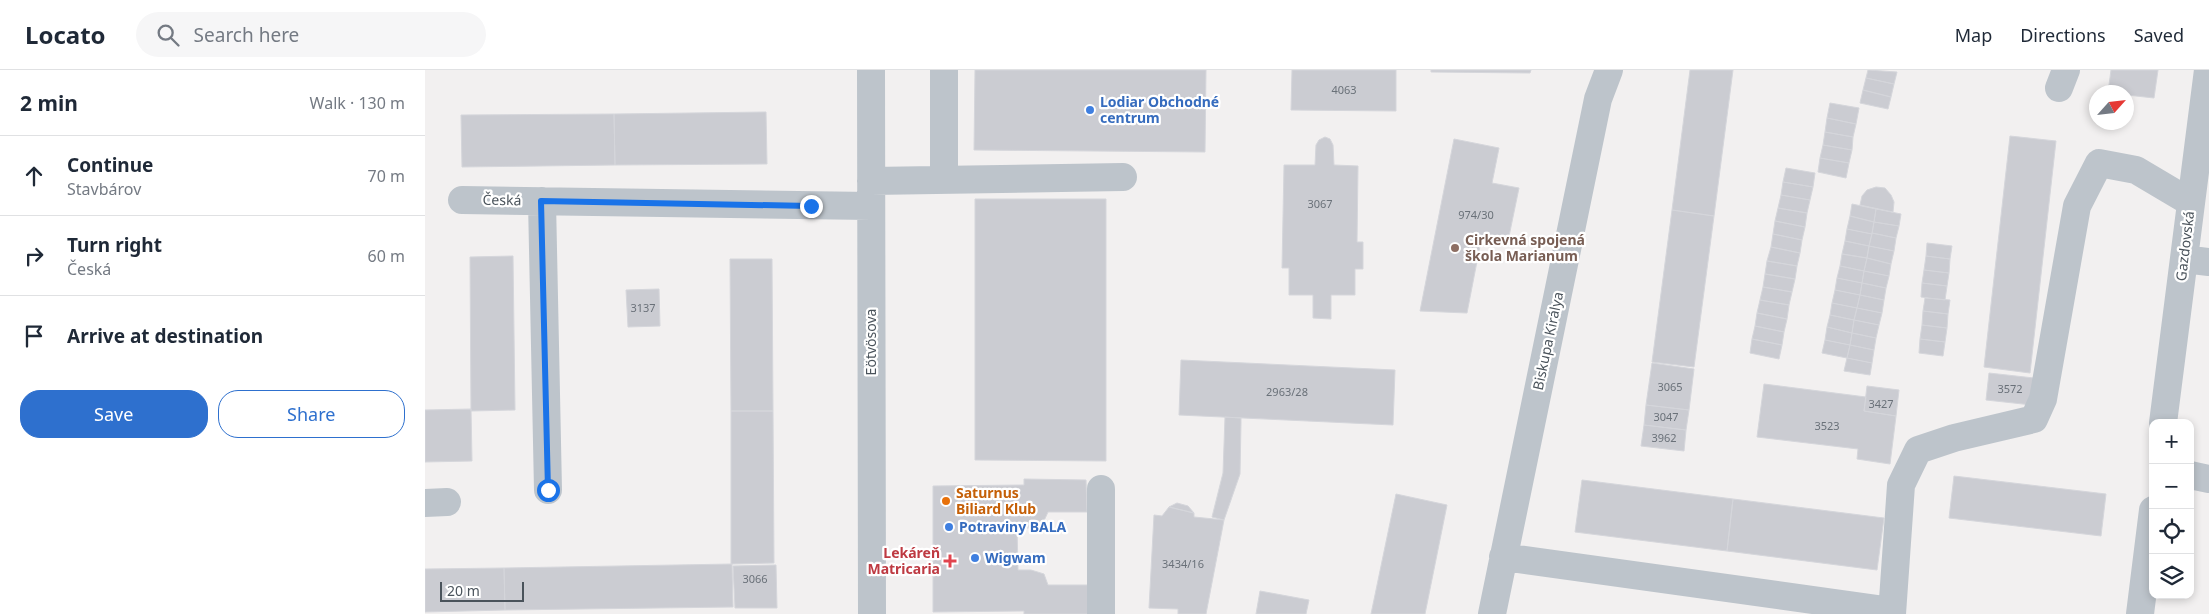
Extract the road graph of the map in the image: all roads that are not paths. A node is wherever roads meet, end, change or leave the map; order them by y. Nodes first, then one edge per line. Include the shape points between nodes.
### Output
1 (871, 70) edge
2 (944, 70) edge
3 (1609, 70) edge
4 (2208, 70) edge
5 (1123, 177) dead end
6 (944, 179) junction
7 (871, 194) junction
8 (462, 200) dead end
9 (541, 201) junction
10 (2190, 202) junction
11 (2196, 261) edge
12 (2164, 419) edge
13 (2194, 476) edge
14 (2209, 479) edge
15 (1101, 489) dead end
16 (548, 490) dead end
17 (2149, 542) edge
18 (1503, 557) junction
19 (1892, 612) edge
20 (871, 614) edge
21 (1101, 614) edge
22 (1492, 614) edge
23 (2140, 614) edge

1 - 7 street, Eötvösova
2 - 6 street
3 - 18 street, Biskupa Királya via 1598,99
4 - 10 street, Gazdovská
5 - 6 street, Česká
6 - 7 street, Česká
7 - 9 street, Česká
7 - 20 street, Eötvösova
8 - 9 street, Česká
9 - 16 street
10 - 11 street, Gazdovská
10 - 19 street via 2136,170 2099,162 2077,206 2043,399 2034,419 1918,450 1901,485
11 - 12 street, Gazdovská
13 - 14 street
15 - 21 street
17 - 23 street
18 - 19 street
18 - 22 street, Biskupa Királya

